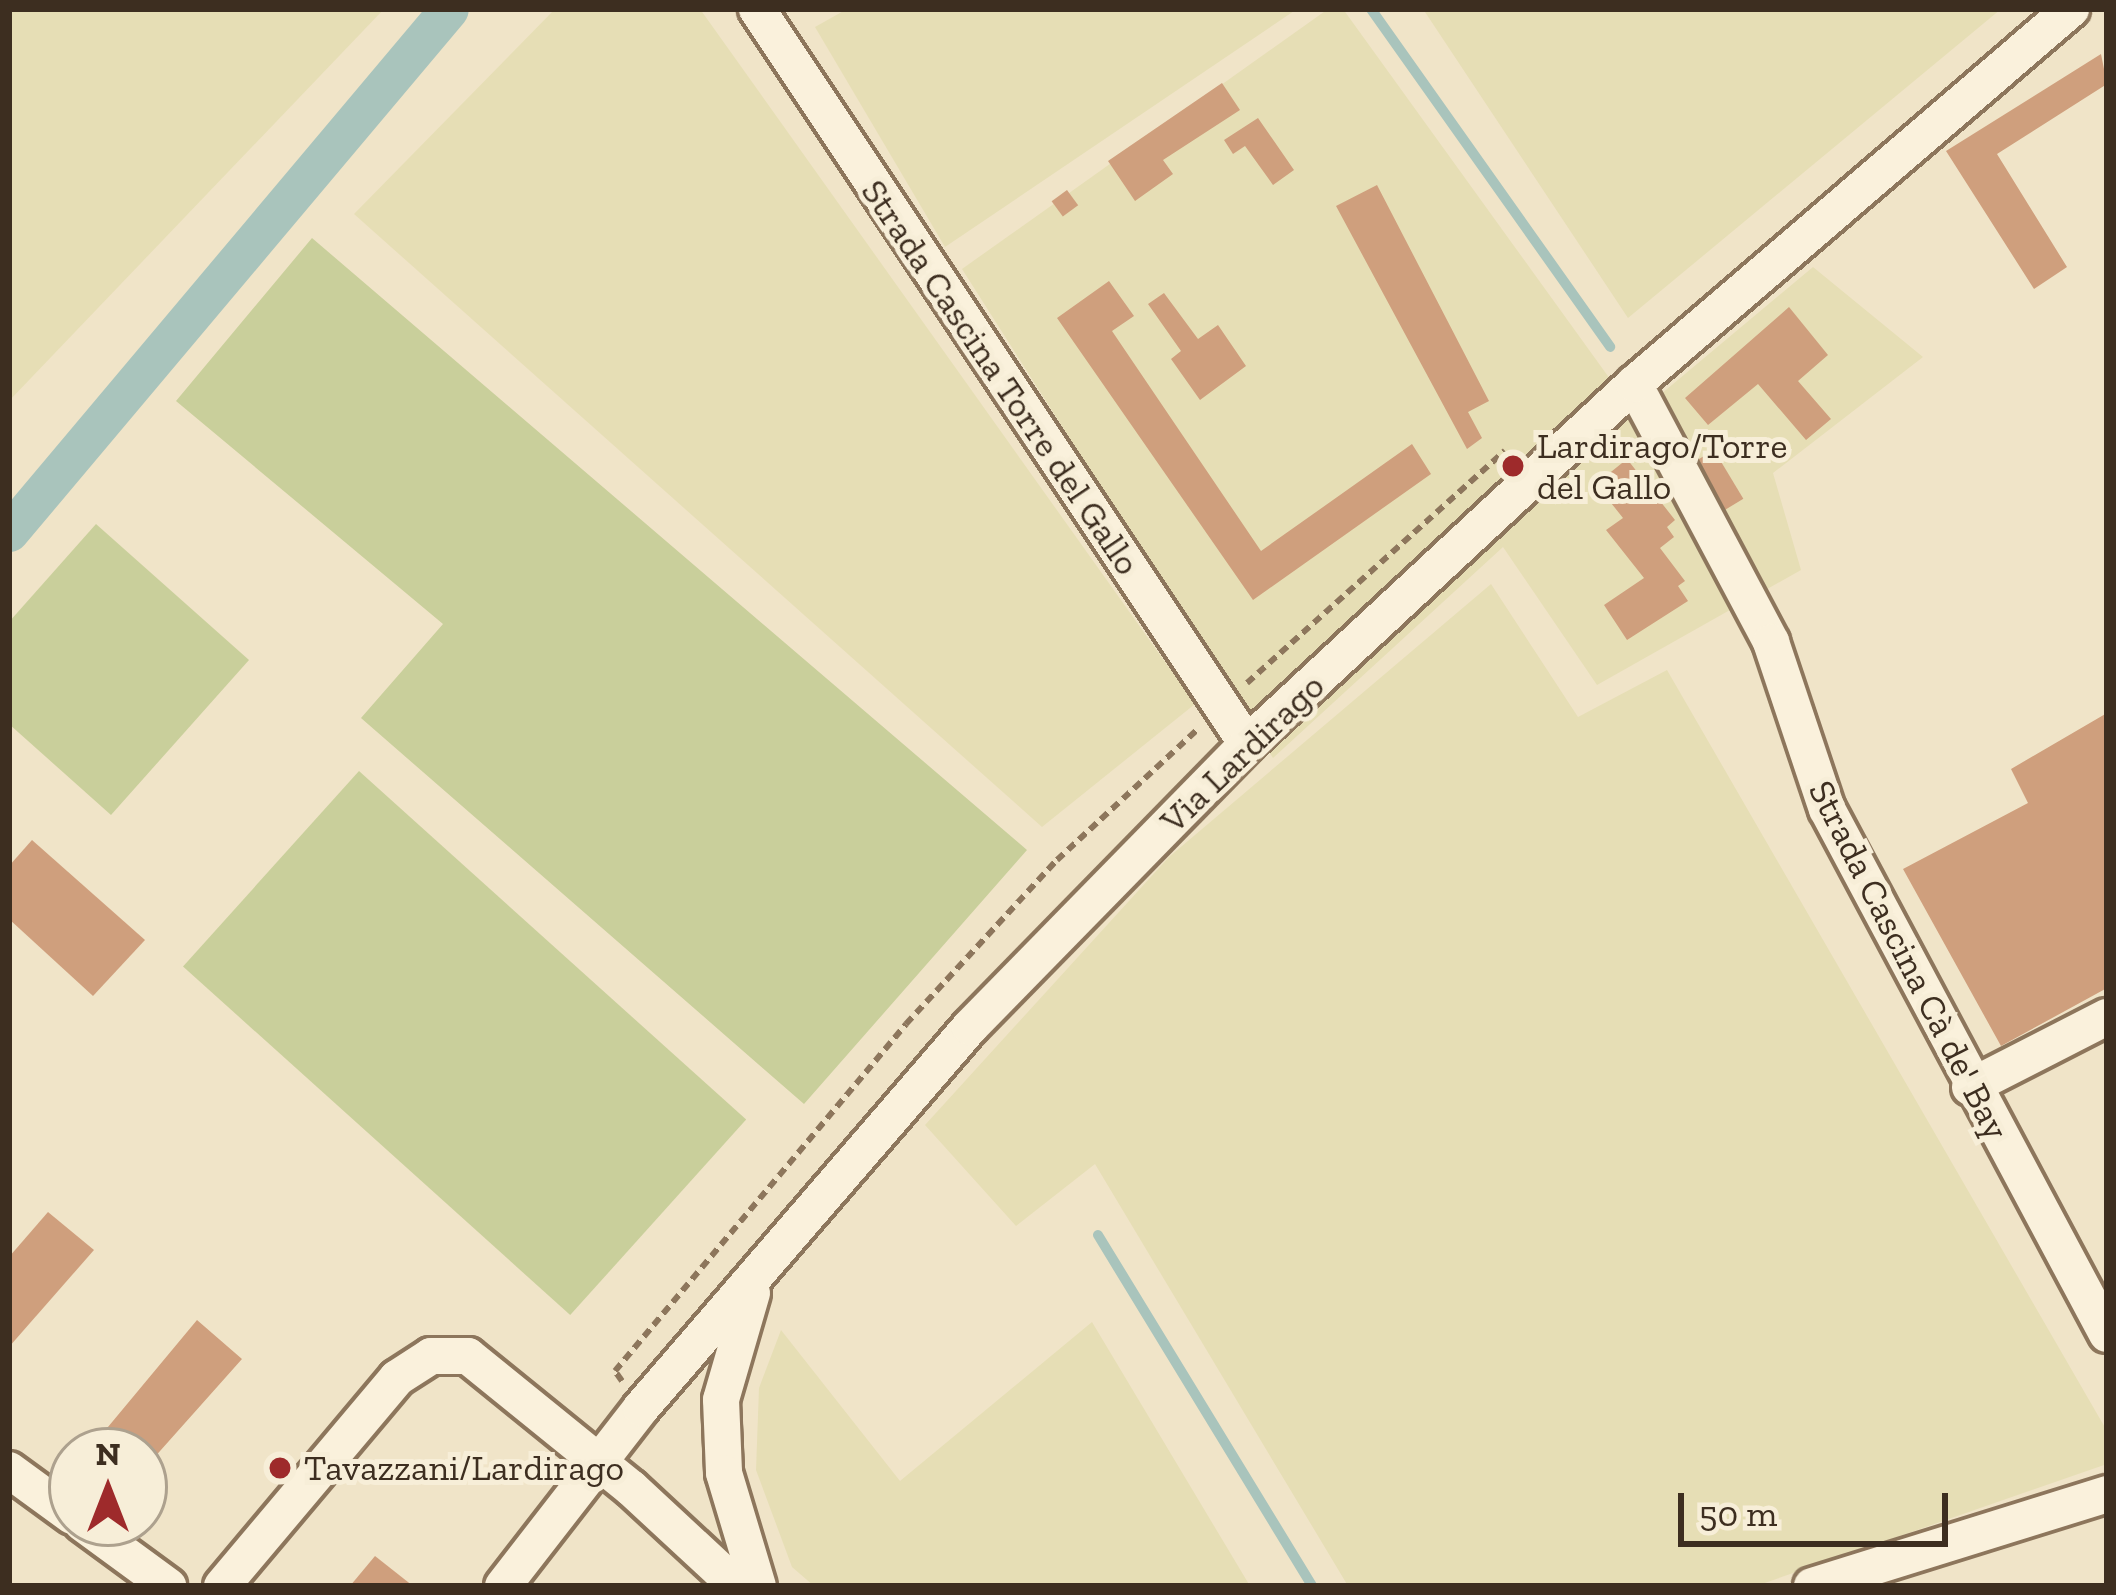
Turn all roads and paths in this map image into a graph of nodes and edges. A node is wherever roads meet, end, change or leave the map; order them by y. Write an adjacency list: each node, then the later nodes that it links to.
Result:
1 (757, 9): 4 (street, Strada Cascina Torre del Gallo)
2 (2071, 9): 3 (street, Via Lardirago)
3 (1634, 384): 4 (street, Via Lardirago); 6 (street, Strada Cascina Cà de' Bay)
4 (1247, 744): 7 (street, Via Lardirago)
5 (2107, 1017): 6 (street)
6 (1970, 1087): 8 (street, Strada Cascina Cà de' Bay)
7 (759, 1273): 9 (street, Via Lardirago); 18 (street)
8 (2107, 1334)
9 (599, 1462): 15 (street); 16 (street, Via Lardirago); 17 (street)
10 (9, 1470): 12 (street)
11 (2107, 1494): 19 (street)
12 (48, 1498)
13 (115, 1547): 14 (street)
14 (168, 1586)
15 (222, 1586)
16 (503, 1586)
17 (737, 1586)
18 (758, 1586)
19 (1812, 1586)

